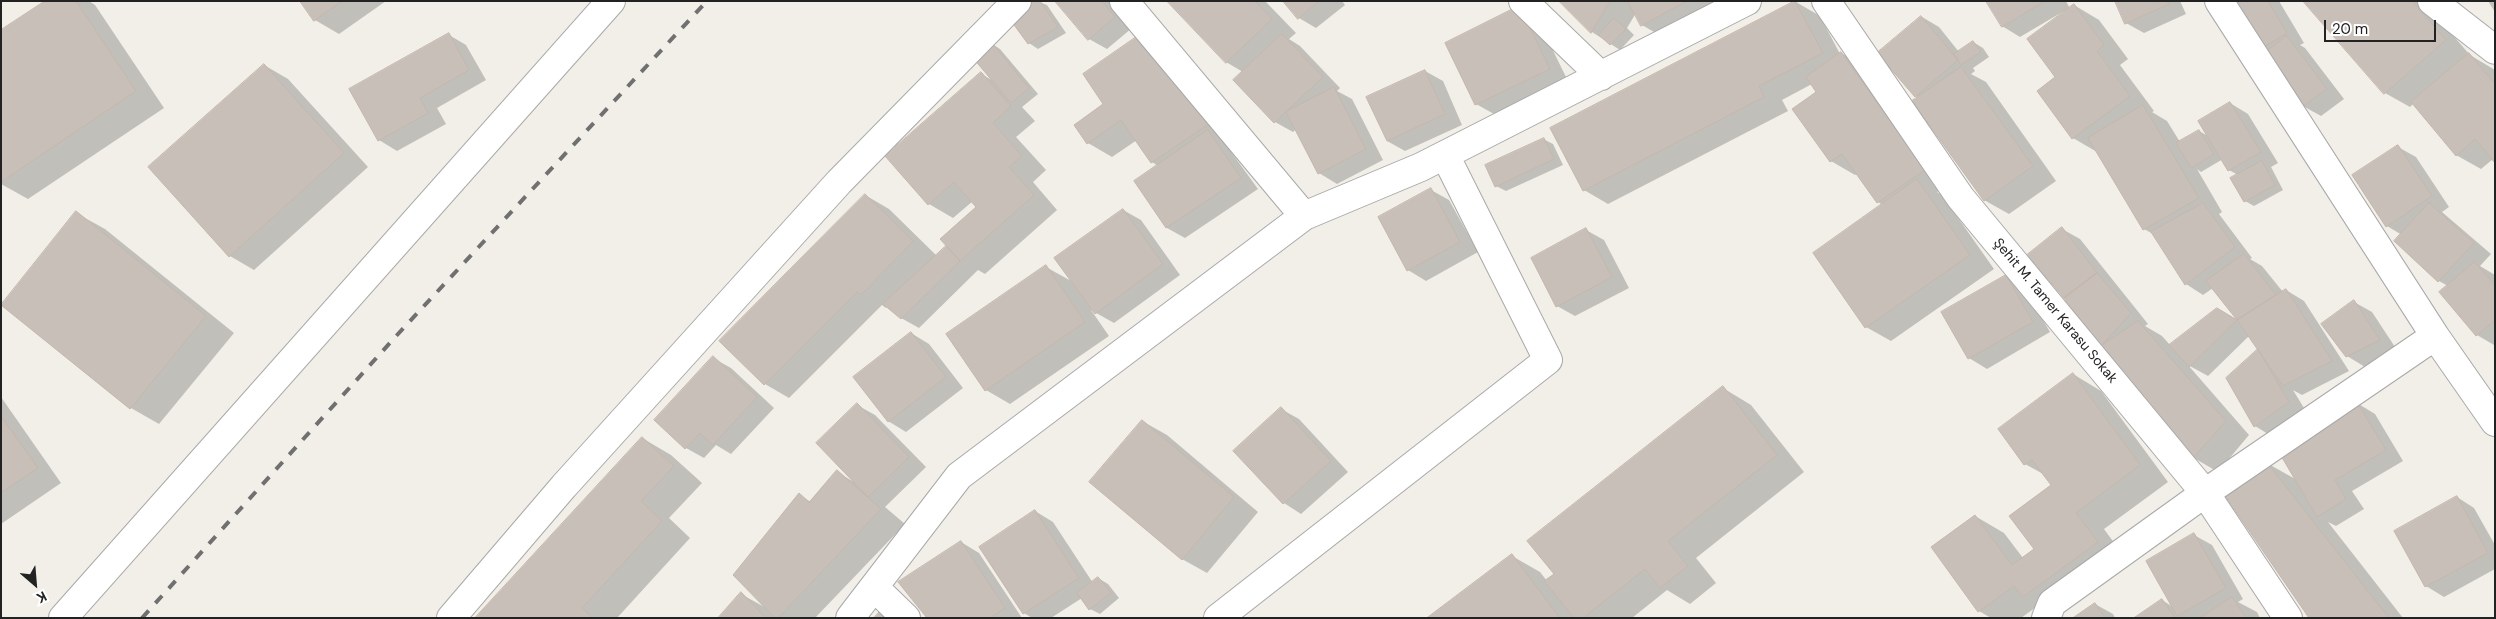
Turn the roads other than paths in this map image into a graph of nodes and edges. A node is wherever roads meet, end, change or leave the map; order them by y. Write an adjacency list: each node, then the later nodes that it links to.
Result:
1 (611, 1): 17 (street)
2 (1017, 1): 18 (street)
3 (1124, 1): 12 (street)
4 (1523, 1): 10 (street)
5 (1747, 1): 10 (street)
6 (1826, 1): 15 (street, Şehit M. Tamer Karasu Sokak)
7 (2220, 1): 13 (street)
8 (2432, 1): 9 (street)
9 (2495, 50)
10 (1600, 76): 11 (street)
11 (1445, 155): 12 (street); 21 (street)
12 (1304, 216): 16 (street)
13 (2435, 336): 14 (street); 15 (street)
14 (2495, 422)
15 (2206, 493): 22 (street); 23 (street, Şehit M. Tamer Karasu Sokak)
16 (874, 587): 19 (street); 20 (street)
17 (63, 618)
18 (451, 618)
19 (850, 618)
20 (906, 618)
21 (1218, 618)
22 (2046, 618)
23 (2288, 618)

